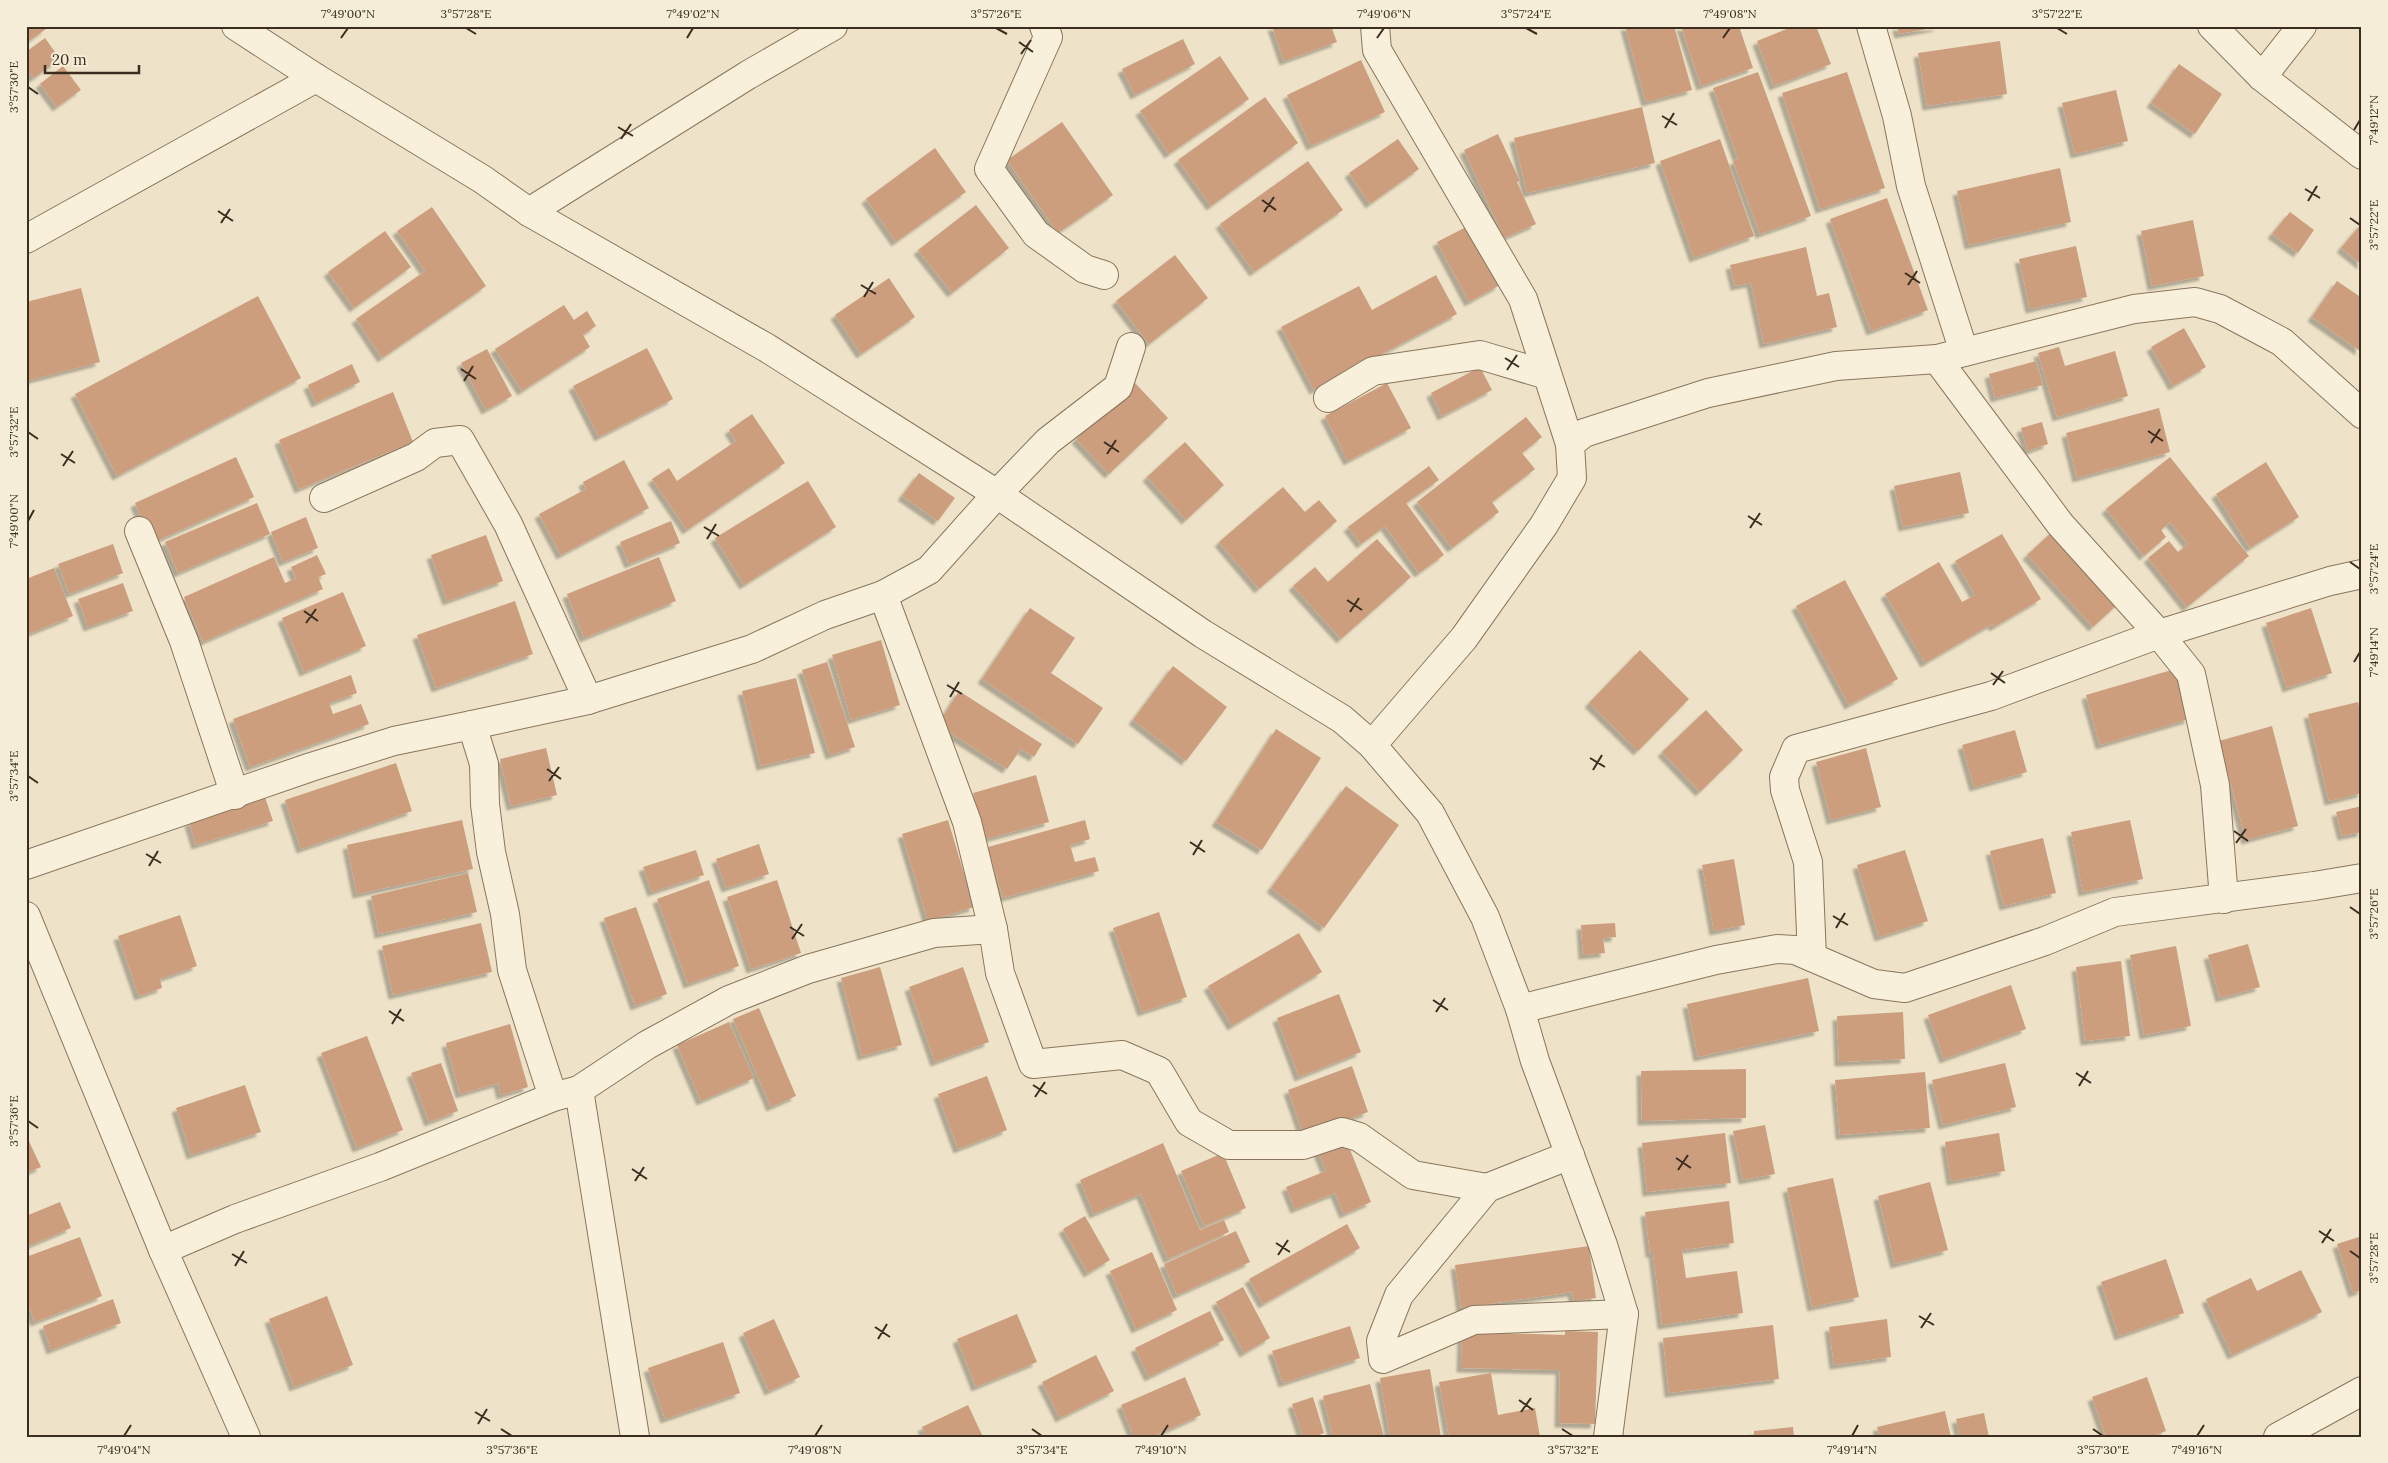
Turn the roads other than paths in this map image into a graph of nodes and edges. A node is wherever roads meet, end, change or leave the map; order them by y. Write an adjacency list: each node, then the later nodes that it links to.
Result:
1 (236, 26): 9 (street)
2 (833, 26): 11 (street)
3 (1044, 26): 13 (street)
4 (1374, 26): 17 (street)
5 (1871, 26): 15 (street)
6 (2212, 26): 8 (street)
7 (2302, 26): 8 (street)
8 (2262, 77): 10 (street)
9 (316, 78): 11 (street); 12 (street)
10 (2362, 156)
11 (529, 212): 21 (street)
12 (26, 239)
13 (1104, 275)
14 (1131, 347): 21 (street)
15 (1964, 352): 16 (street); 19 (street)
16 (1936, 359): 20 (street); 26 (street)
17 (1547, 375): 18 (street); 20 (street)
18 (1328, 398)
19 (2362, 414)
20 (1570, 444): 29 (street)
21 (997, 494): 25 (street); 29 (street)
22 (324, 498): 27 (street)
23 (139, 531): 30 (street)
24 (2362, 574): 26 (street)
25 (883, 595): 27 (street); 34 (street)
26 (2159, 634): 33 (street); 36 (street)
27 (588, 700): 28 (street)
28 (472, 725): 30 (street); 38 (street)
29 (1372, 745): 37 (street)
30 (235, 795): 31 (street)
31 (26, 865)
32 (2362, 878): 33 (street)
33 (2224, 899): 36 (street)
34 (993, 929): 38 (street); 40 (street)
35 (29, 932): 41 (street)
36 (1812, 957): 37 (street)
37 (1520, 1009): 39 (street)
38 (566, 1094): 41 (street); 45 (street)
39 (1570, 1155): 40 (street); 42 (street)
40 (1487, 1188): 42 (street)
41 (164, 1250): 44 (street)
42 (1624, 1314): 46 (street)
43 (2362, 1391): 47 (street)
44 (246, 1437)
45 (635, 1437)
46 (1608, 1437)
47 (2278, 1437)

